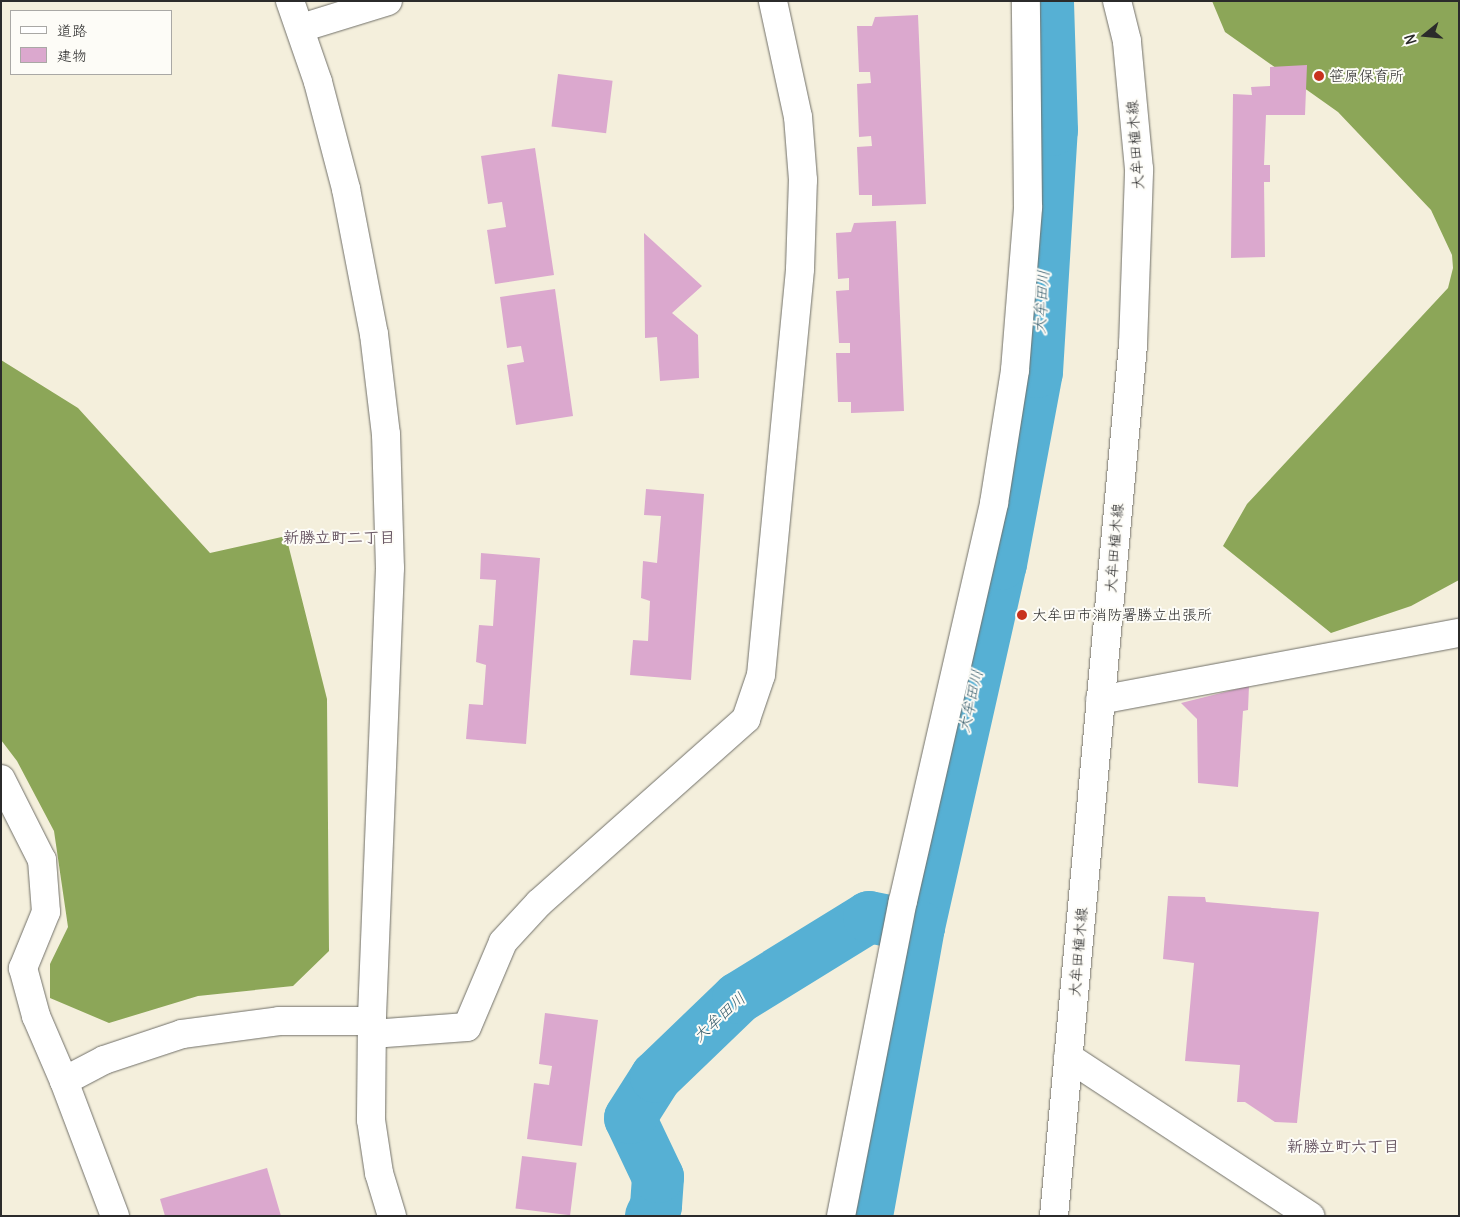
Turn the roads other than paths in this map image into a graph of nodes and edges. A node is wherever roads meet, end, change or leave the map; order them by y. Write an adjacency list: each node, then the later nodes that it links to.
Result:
1 (290, 1): 6 (street)
2 (388, 1): 6 (street)
3 (773, 1): 10 (street)
4 (1026, 1): 15 (street)
5 (1117, 1): 8 (street, 大牟田植木線)
6 (301, 28): 10 (street)
7 (1459, 632): 8 (street)
8 (1100, 700): 11 (street, 大牟田植木線)
9 (1, 779): 12 (street)
10 (372, 1027): 12 (street); 14 (street)
11 (1068, 1057): 16 (street, 大牟田植木線); 17 (street)
12 (64, 1081): 13 (street)
13 (115, 1216)
14 (392, 1216)
15 (841, 1216)
16 (1054, 1216)
17 (1310, 1216)

